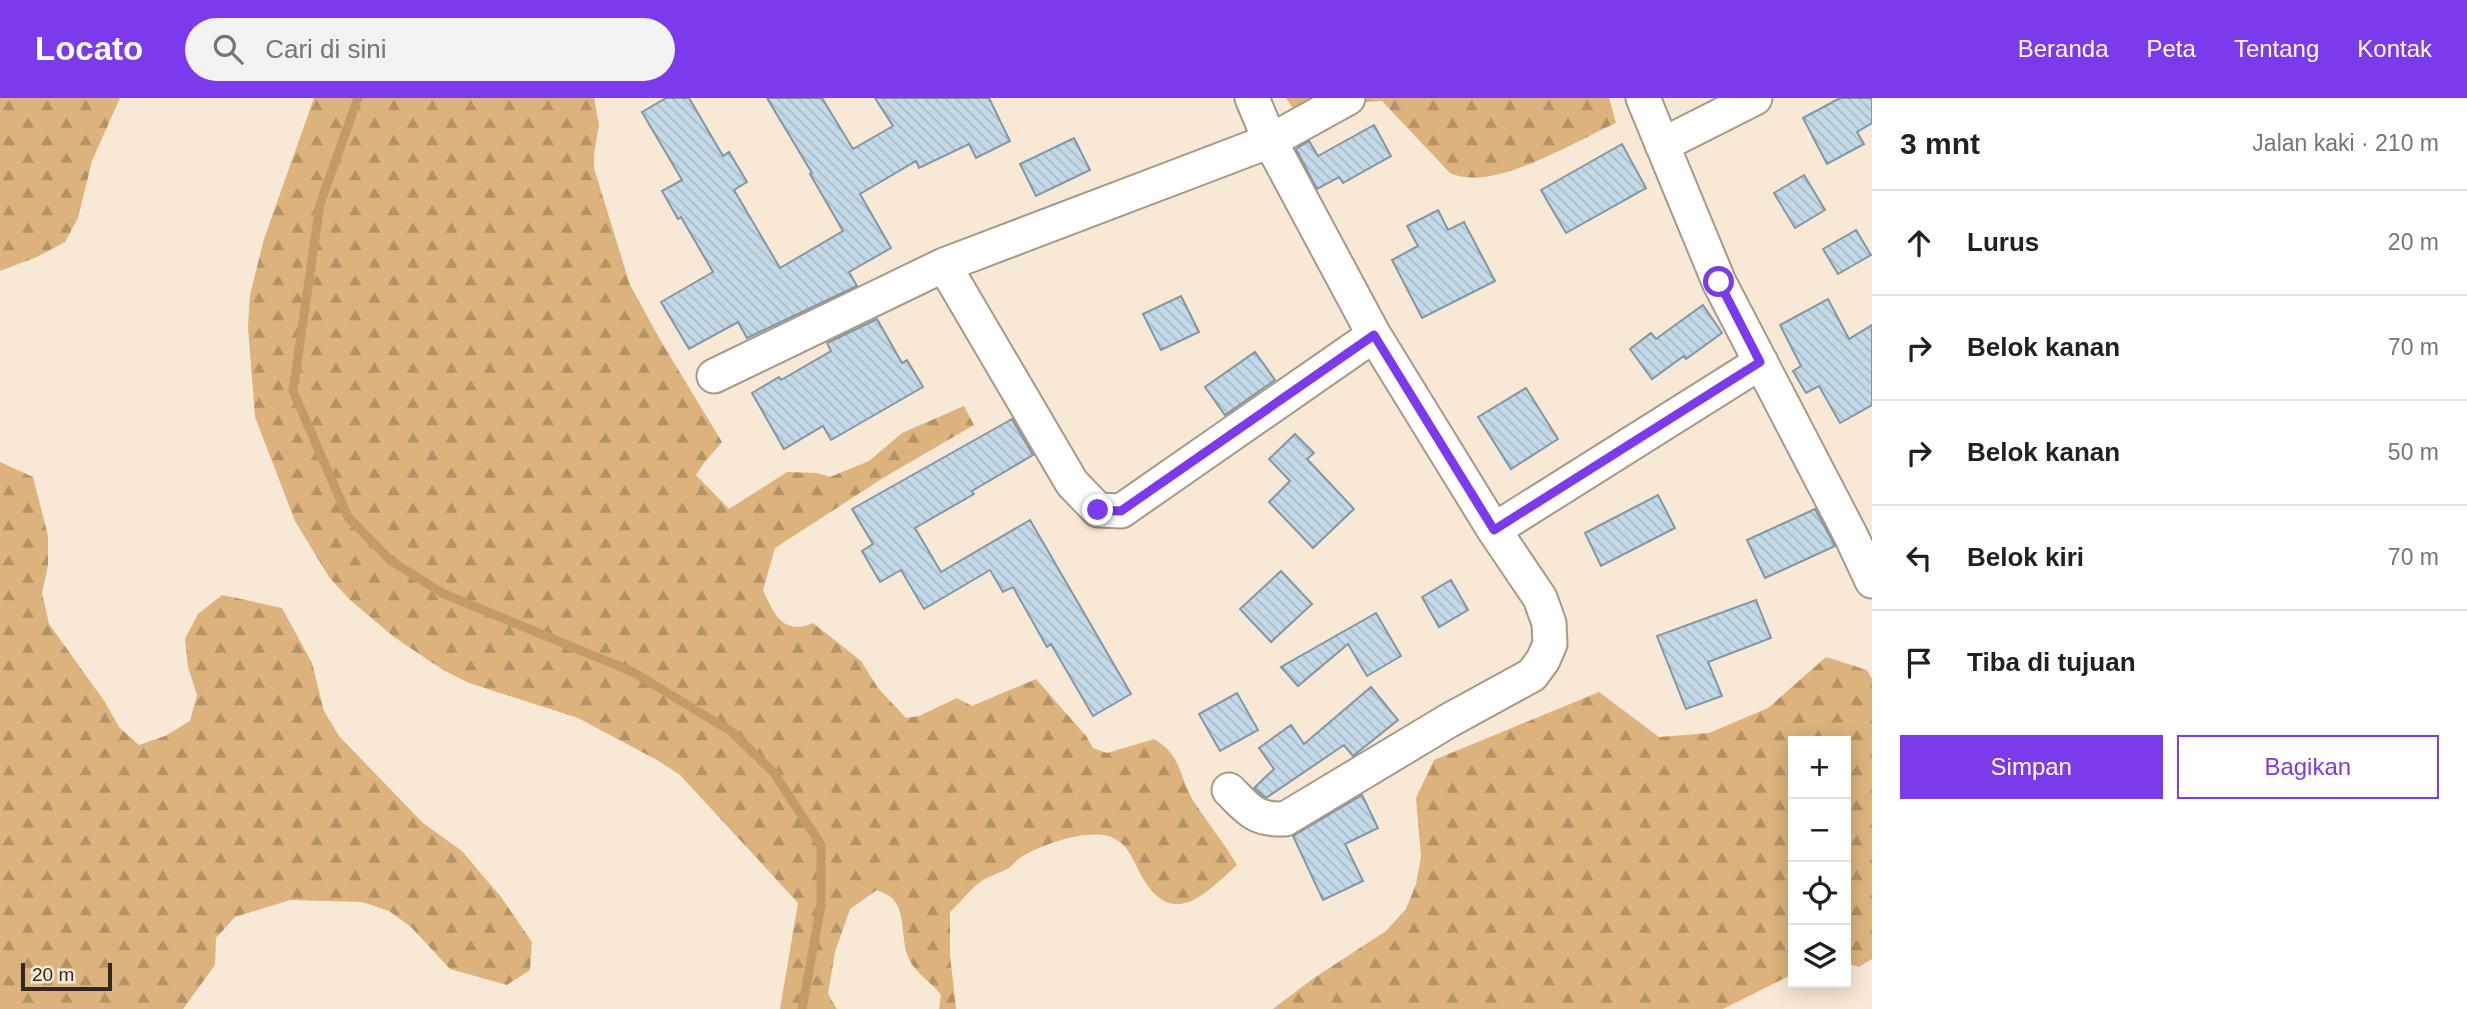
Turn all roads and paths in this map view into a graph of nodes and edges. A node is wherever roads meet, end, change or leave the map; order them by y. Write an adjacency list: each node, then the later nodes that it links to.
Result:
1 (1252, 98): 5 (street)
2 (1348, 98): 5 (street)
3 (1643, 98): 6 (street)
4 (1755, 98): 6 (street)
5 (1270, 141): 7 (street); 8 (street)
6 (1662, 145): 9 (street)
7 (944, 265): 8 (street); 10 (street)
8 (1374, 335): 11 (street)
9 (1760, 362): 11 (street); 12 (street)
10 (714, 376)
11 (1494, 530): 14 (street)
12 (1861, 532): 13 (street)
13 (1872, 581)
14 (1229, 790)

